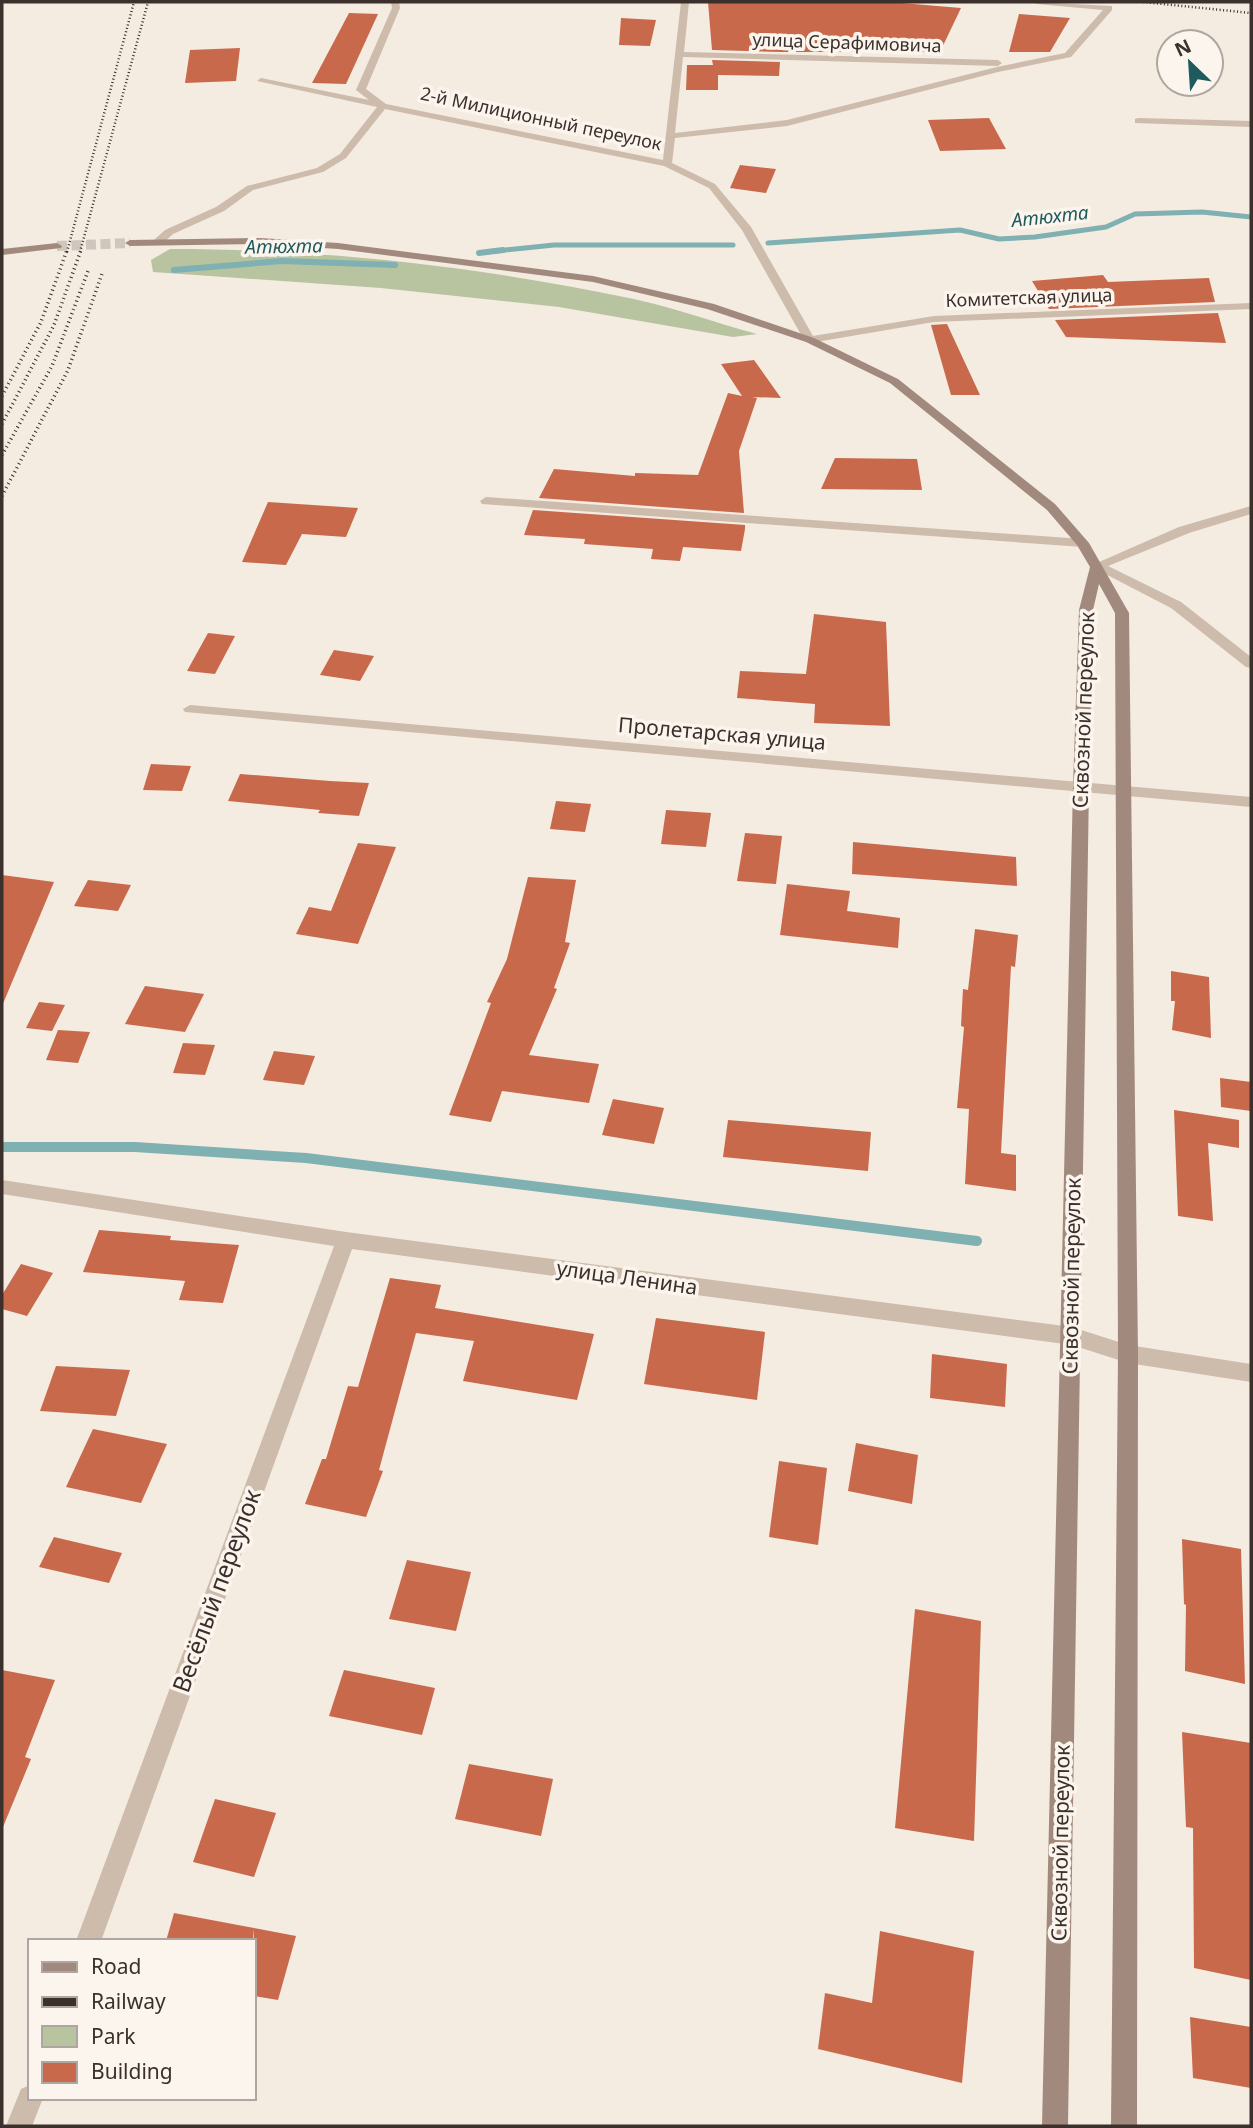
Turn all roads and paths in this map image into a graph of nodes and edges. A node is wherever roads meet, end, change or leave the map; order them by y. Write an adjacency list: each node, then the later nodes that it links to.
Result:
1 (395, 2): 7 (street)
2 (685, 2): 4 (street)
3 (1037, 2): 5 (street)
4 (678, 54): 5 (street, улица Серафимовича); 10 (street)
5 (1015, 64): 10 (street)
6 (261, 81): 7 (street, 2-й Милиционный переулок)
7 (383, 106): 11 (street, 2-й Милиционный переулок); 12 (street)
8 (1138, 121): 9 (street)
9 (1251, 124)
10 (670, 136): 11 (street)
11 (667, 164): 17 (street, 2-й Милиционный переулок)
12 (159, 241): 13 (street); 17 (street)
13 (130, 243)
14 (57, 246): 15 (street)
15 (2, 252)
16 (1251, 306): 17 (street, Комитетская улица)
17 (810, 340): 20 (street)
18 (486, 501): 20 (street)
19 (1251, 510): 21 (street)
20 (1083, 543): 21 (street)
21 (1097, 566): 22 (street); 24 (street, Сквозной переулок); 25 (street, Сквозной переулок)
22 (1251, 664)
23 (190, 709): 24 (street, Пролетарская улица)
24 (1081, 786): 25 (street, Пролетарская улица); 29 (street, Сквозной переулок)
25 (1123, 791): 26 (street, Пролетарская улица); 30 (street, Сквозной переулок)
26 (1251, 802)
27 (2, 1187): 28 (street, улица Ленина)
28 (346, 1240): 29 (street, улица Ленина); 32 (street, Весёлый переулок)
29 (1072, 1336): 30 (street, улица Ленина); 35 (street, Сквозной переулок)
30 (1128, 1353): 31 (street, улица Ленина); 36 (street, Сквозной переулок)
31 (1251, 1373)
32 (89, 1939)
33 (29, 2100): 34 (street)
34 (19, 2126)
35 (1055, 2126)
36 (1124, 2126)

